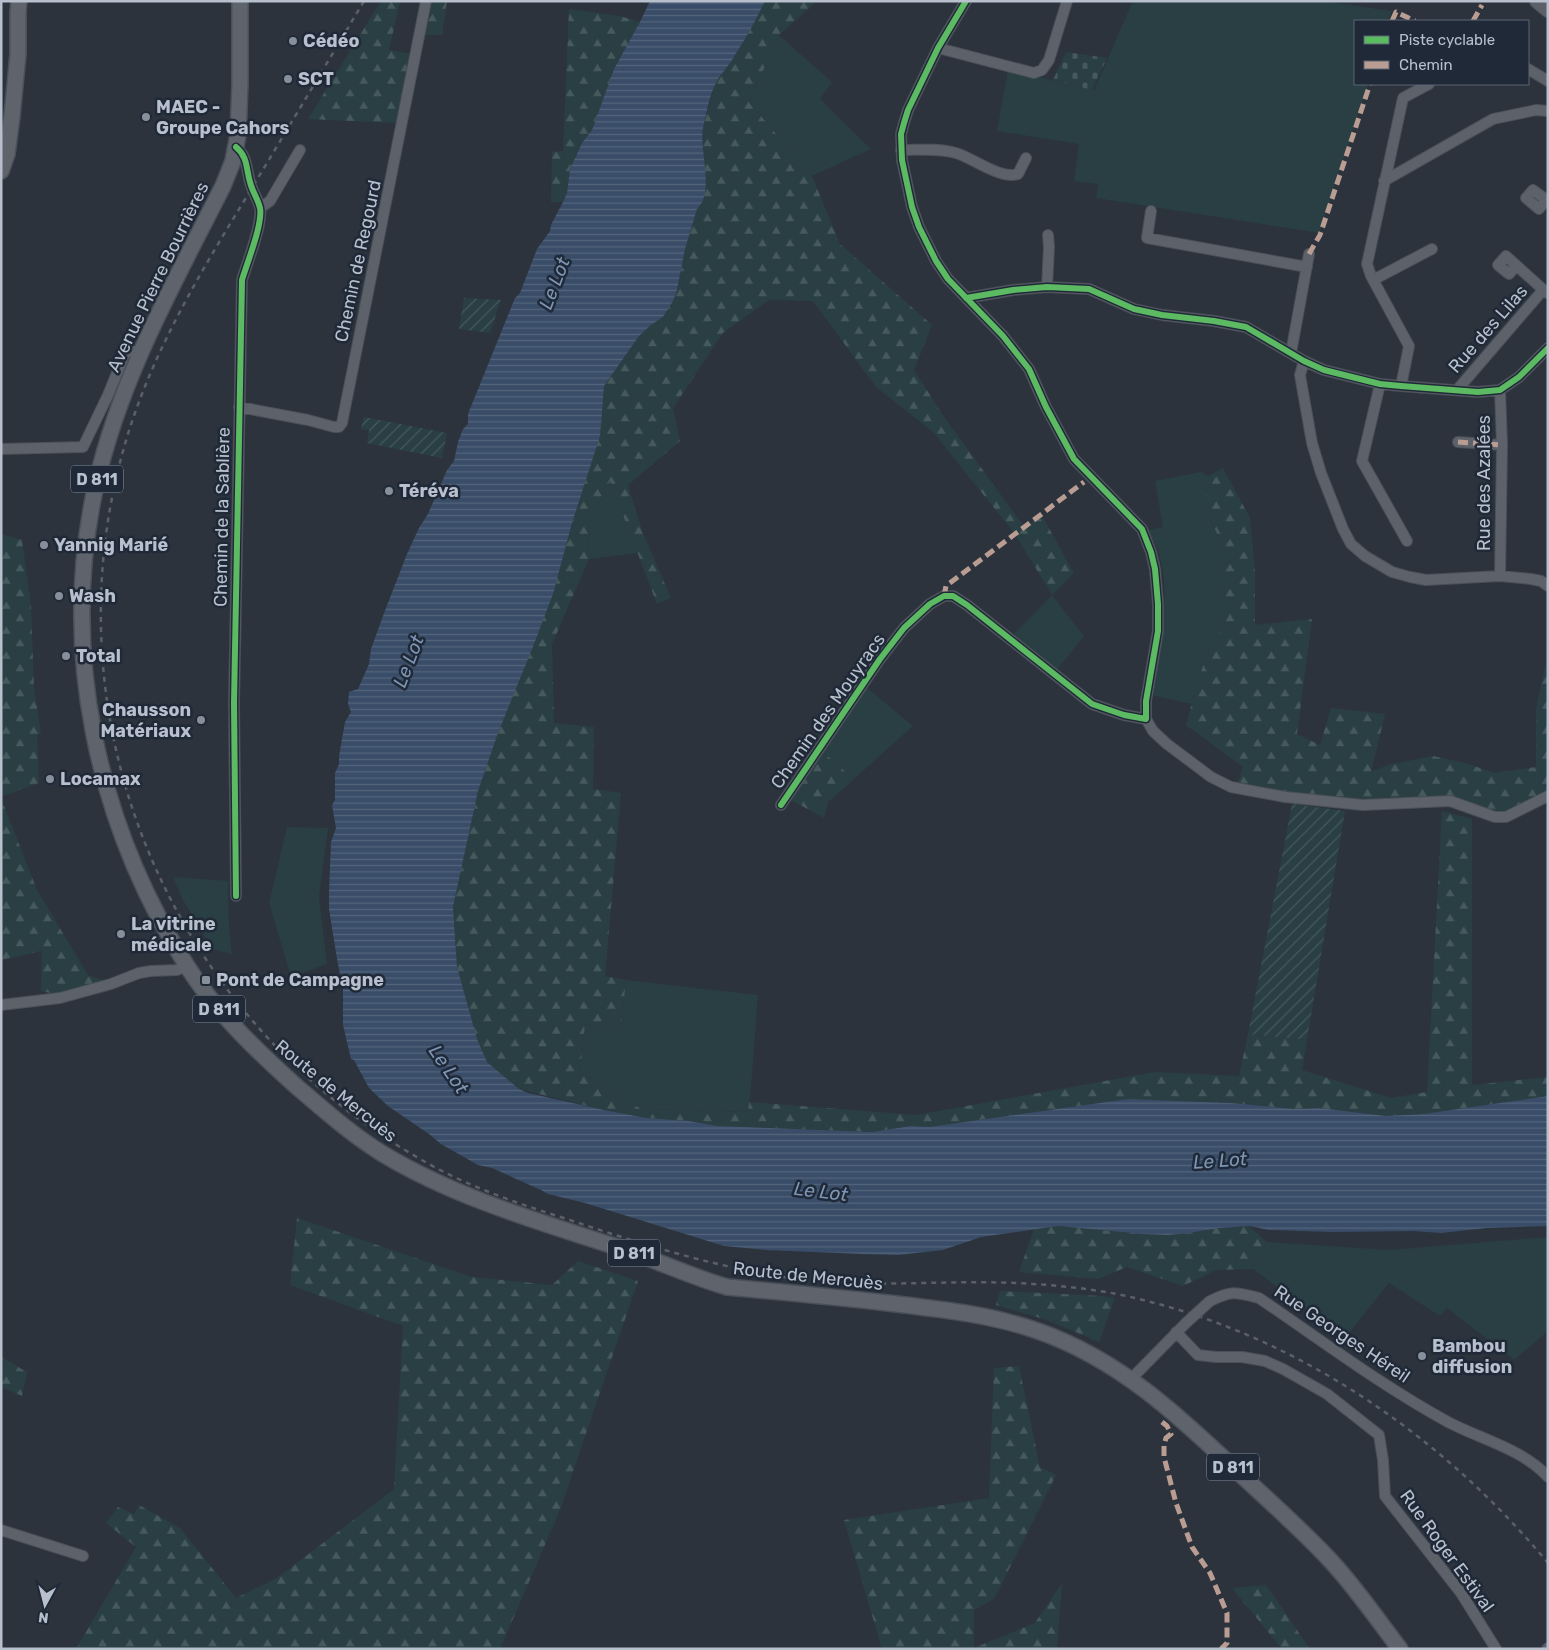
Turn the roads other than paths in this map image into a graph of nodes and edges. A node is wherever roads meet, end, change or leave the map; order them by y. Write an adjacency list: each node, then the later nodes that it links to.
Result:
1 (10, 1): 12 (main road)
2 (19, 1): 12 (main road)
3 (240, 1): 15 (main road, Avenue Pierre Bourrières / D 811)
4 (426, 1): 42 (street, Chemin de Regourd)
5 (966, 1): 9 (street)
6 (1067, 1): 9 (street)
7 (1536, 1): 8 (street)
8 (1548, 10)
9 (938, 48): 17 (street)
10 (1529, 70): 11 (street)
11 (1548, 81)
12 (14, 83): 20 (main road)
13 (1427, 85): 21 (street)
14 (1548, 110): 21 (street)
15 (236, 147): 19 (main road, Avenue Pierre Bourrières / D 811); 22 (street, Chemin de la Sablière)
16 (300, 150): 23 (street)
17 (901, 150): 18 (street); 33 (street)
18 (1026, 158)
19 (230, 170): 22 (street); 35 (main road, Avenue Pierre Bourrières / D 811)
20 (1, 171)
21 (1384, 181): 30 (street)
22 (250, 182): 23 (street, Chemin de la Sablière)
23 (260, 208): 42 (street, Chemin de la Sablière)
24 (1151, 211): 29 (street)
25 (1048, 235): 31 (street)
26 (1432, 249): 30 (street)
27 (1309, 254): 29 (street)
28 (1516, 266): 32 (street, Rue des Lilas)
29 (1306, 267): 36 (street)
30 (1373, 280): 39 (street)
31 (1046, 288): 33 (street); 36 (street)
32 (1546, 292): 40 (street, Rue des Lilas)
33 (966, 298): 49 (street)
34 (1548, 348): 41 (street)
35 (140, 352): 45 (street); 53 (main road, Avenue Pierre Bourrières / D 811)
36 (1291, 353): 37 (street)
37 (1304, 360): 38 (street); 47 (street)
38 (1380, 384): 39 (street); 46 (street)
39 (1401, 386): 40 (street)
40 (1457, 390): 41 (street)
41 (1500, 390): 44 (street, Rue des Azalées)
42 (239, 407): 52 (street, Chemin de la Sablière)
43 (1458, 442): 44 (street)
44 (1502, 445): 47 (street, Rue des Azalées)
45 (1, 449)
46 (1407, 541)
47 (1500, 576): 48 (street)
48 (1548, 586)
49 (1146, 719): 50 (street); 51 (street, Chemin des Mouyracs)
50 (1548, 796)
51 (781, 805)
52 (236, 896)
53 (187, 966): 54 (street); 56 (main road, Route de Mercuès / D 811)
54 (1, 1005)
55 (1176, 1332): 56 (street, Rue Georges Héreil); 57 (street, Rue Georges Héreil, bridge); 61 (street, Rue Roger Estival)
56 (1131, 1379): 60 (main road, Route de Mercuès / D 811)
57 (1548, 1477)
58 (1, 1530): 59 (street)
59 (83, 1556)
60 (1400, 1649)
61 (1496, 1649)

